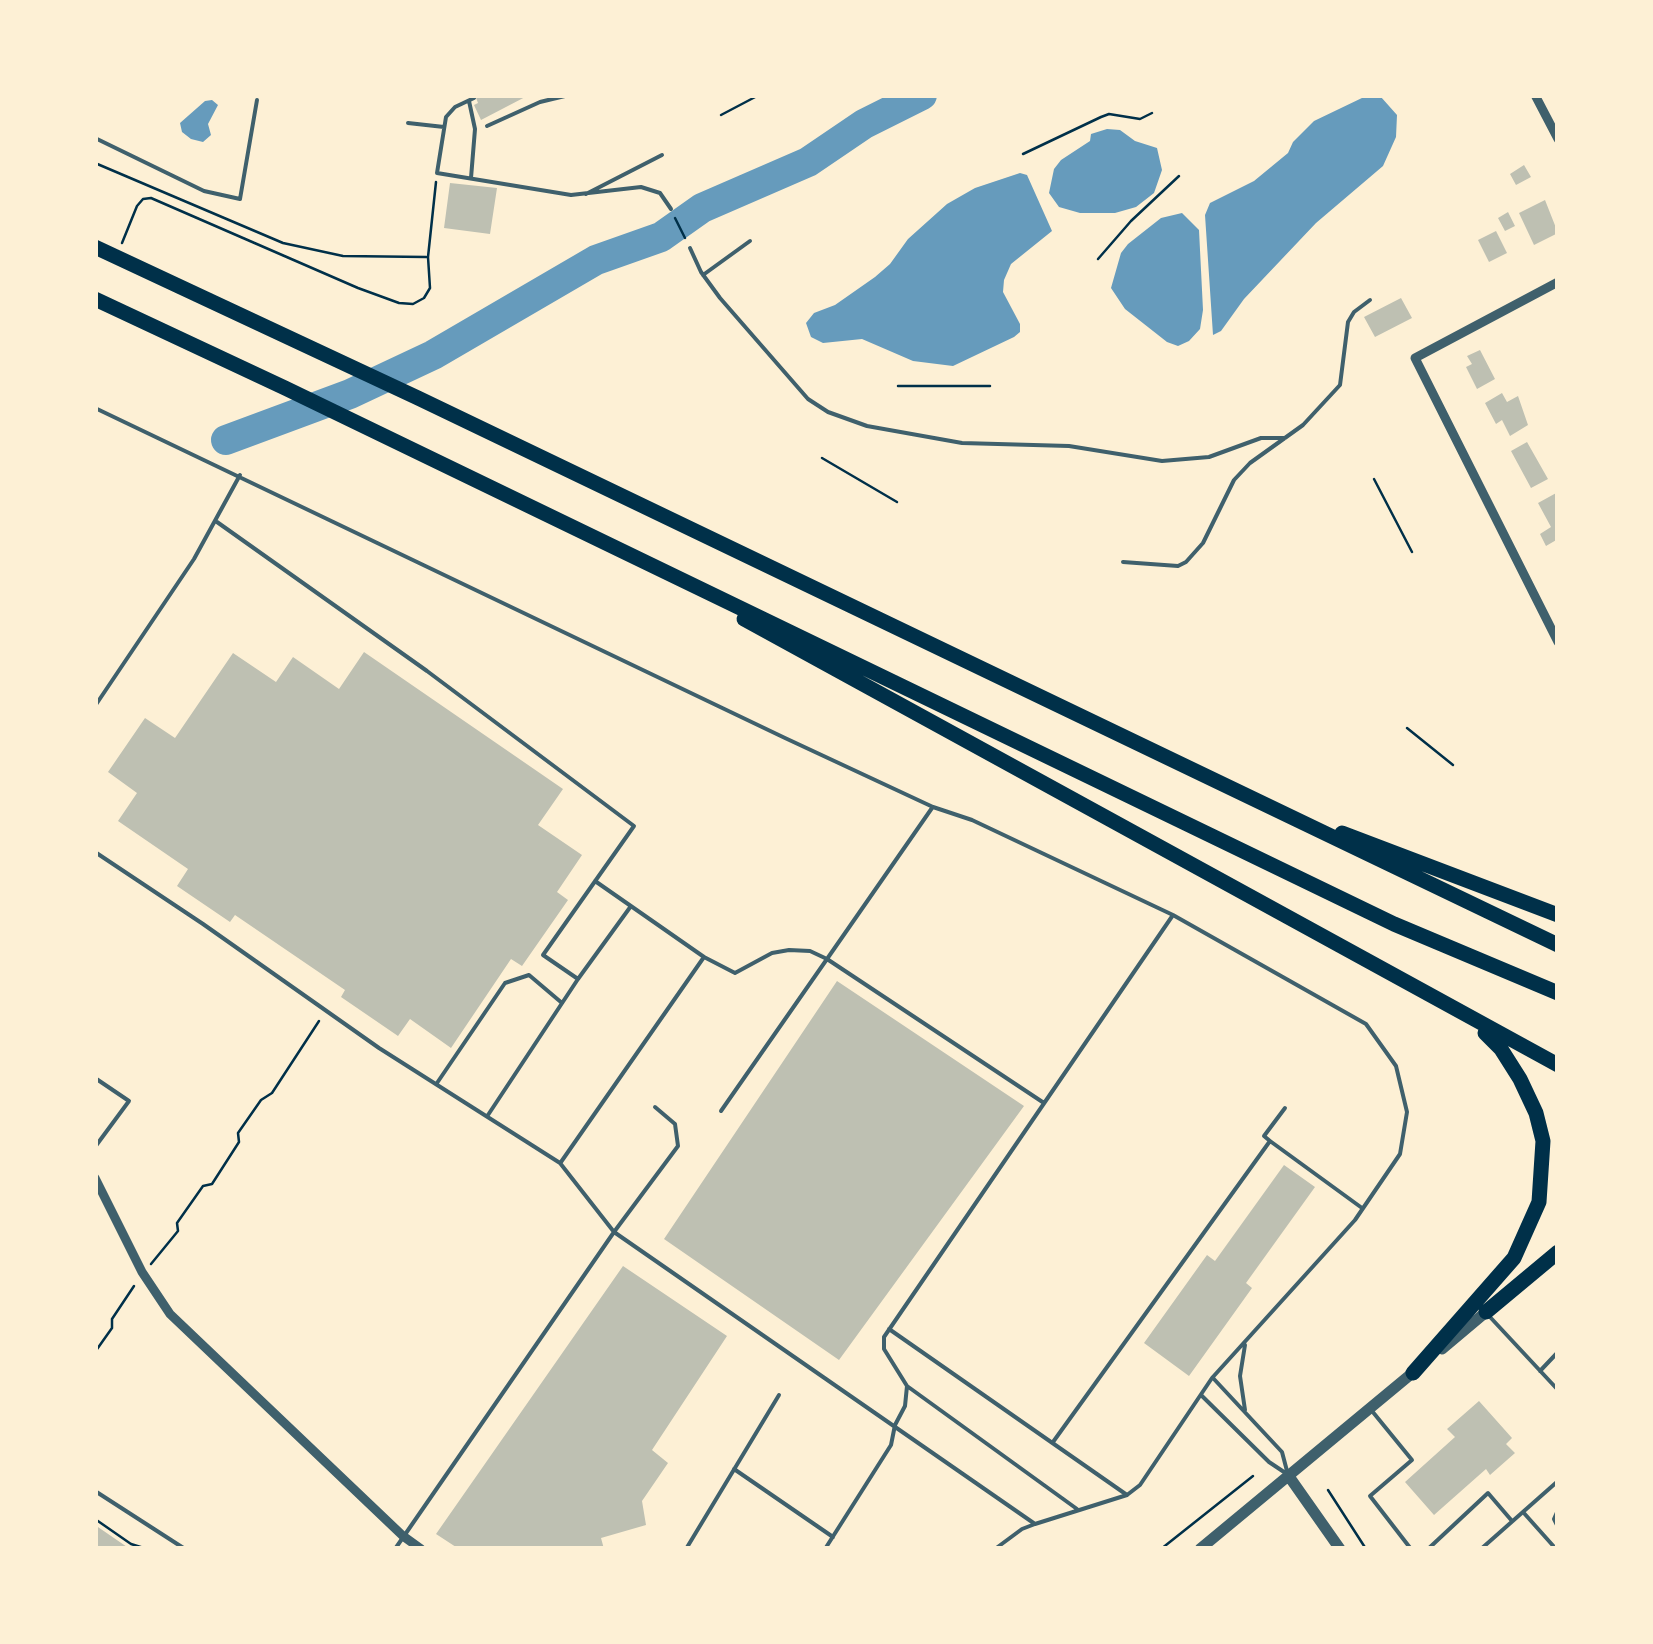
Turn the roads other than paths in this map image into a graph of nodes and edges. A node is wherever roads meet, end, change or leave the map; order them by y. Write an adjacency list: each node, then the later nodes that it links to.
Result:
1 (568, 95): 5 (lane)
2 (1535, 95): 8 (street)
3 (257, 100): 7 (lane)
4 (408, 123): 6 (lane)
5 (487, 126)
6 (444, 128): 10 (lane); 10 (lane)
7 (95, 138)
8 (1558, 139)
9 (662, 156): 11 (lane)
10 (471, 178): 11 (lane)
11 (586, 194): 12 (lane)
12 (671, 209)
13 (750, 241): 16 (lane)
14 (95, 247): 28 (highway)
15 (690, 248): 16 (lane)
16 (703, 275): 21 (lane)
17 (1558, 282): 26 (street)
18 (95, 299): 24 (highway)
19 (1370, 300): 21 (lane)
20 (95, 408): 22 (lane)
21 (1285, 438): 25 (lane)
22 (240, 475): 23 (lane); 29 (lane)
23 (217, 522): 27 (lane); 31 (lane)
24 (623, 550): 39 (highway); 41 (highway)
25 (1123, 562)
26 (1558, 642)
27 (95, 706)
28 (1252, 799): 33 (highway); 35 (highway)
29 (933, 806): 34 (lane); 37 (lane)
30 (95, 852): 44 (lane)
31 (595, 882): 32 (lane); 38 (lane)
32 (631, 906): 36 (lane); 38 (lane)
33 (1558, 914)
34 (1173, 915): 45 (lane); 54 (lane)
35 (1558, 945)
36 (704, 957): 37 (lane); 52 (lane)
37 (827, 959): 45 (lane); 48 (lane)
38 (578, 979): 40 (lane)
39 (1558, 993)
40 (562, 1002): 44 (lane); 49 (lane)
41 (1463, 1014): 42 (highway); 62 (highway)
42 (1558, 1065)
43 (95, 1078): 51 (lane)
44 (437, 1083): 49 (lane)
45 (1044, 1103): 58 (lane)
46 (655, 1107): 55 (lane)
47 (1285, 1108): 50 (lane)
48 (721, 1111)
49 (488, 1115): 52 (lane)
50 (1270, 1140): 54 (lane); 71 (lane)
51 (95, 1147)
52 (560, 1163): 55 (lane)
53 (95, 1178): 83 (street)
54 (1363, 1208): 59 (lane)
55 (614, 1232): 70 (lane); 83 (lane)
56 (1558, 1252): 57 (highway)
57 (1486, 1312): 61 (lane); 62 (street)
58 (889, 1329): 64 (lane); 71 (lane)
59 (1246, 1341): 63 (lane); 69 (lane)
60 (1558, 1352): 61 (lane)
61 (1540, 1370): 65 (lane)
62 (1413, 1373): 68 (street)
63 (1212, 1378): 66 (lane); 69 (lane)
64 (907, 1386): 70 (lane); 77 (lane)
65 (1558, 1390)
66 (1201, 1394): 73 (lane); 76 (lane)
67 (780, 1395): 72 (lane)
68 (1370, 1408): 73 (street); 93 (lane)
69 (1246, 1414): 73 (lane)
70 (895, 1425): 81 (lane); 84 (lane)
71 (1053, 1442): 76 (lane)
72 (734, 1469): 84 (lane); 88 (lane)
73 (1288, 1475): 91 (street); 92 (street)
74 (1558, 1481): 79 (lane)
75 (95, 1491): 85 (lane)
76 (1128, 1495): 77 (lane)
77 (1078, 1510): 81 (lane)
78 (1558, 1510): 82 (lane)
79 (1523, 1512): 80 (lane); 96 (lane)
80 (1512, 1521): 94 (lane); 95 (lane)
81 (1034, 1524): 90 (lane)
82 (1558, 1528)
83 (403, 1536): 86 (lane); 87 (street)
84 (833, 1537): 89 (lane)
85 (185, 1549)
86 (395, 1549)
87 (421, 1549)
88 (686, 1549)
89 (825, 1549)
90 (994, 1549)
91 (1200, 1549)
92 (1340, 1549)
93 (1411, 1549)
94 (1428, 1549)
95 (1481, 1549)
96 (1556, 1549)

